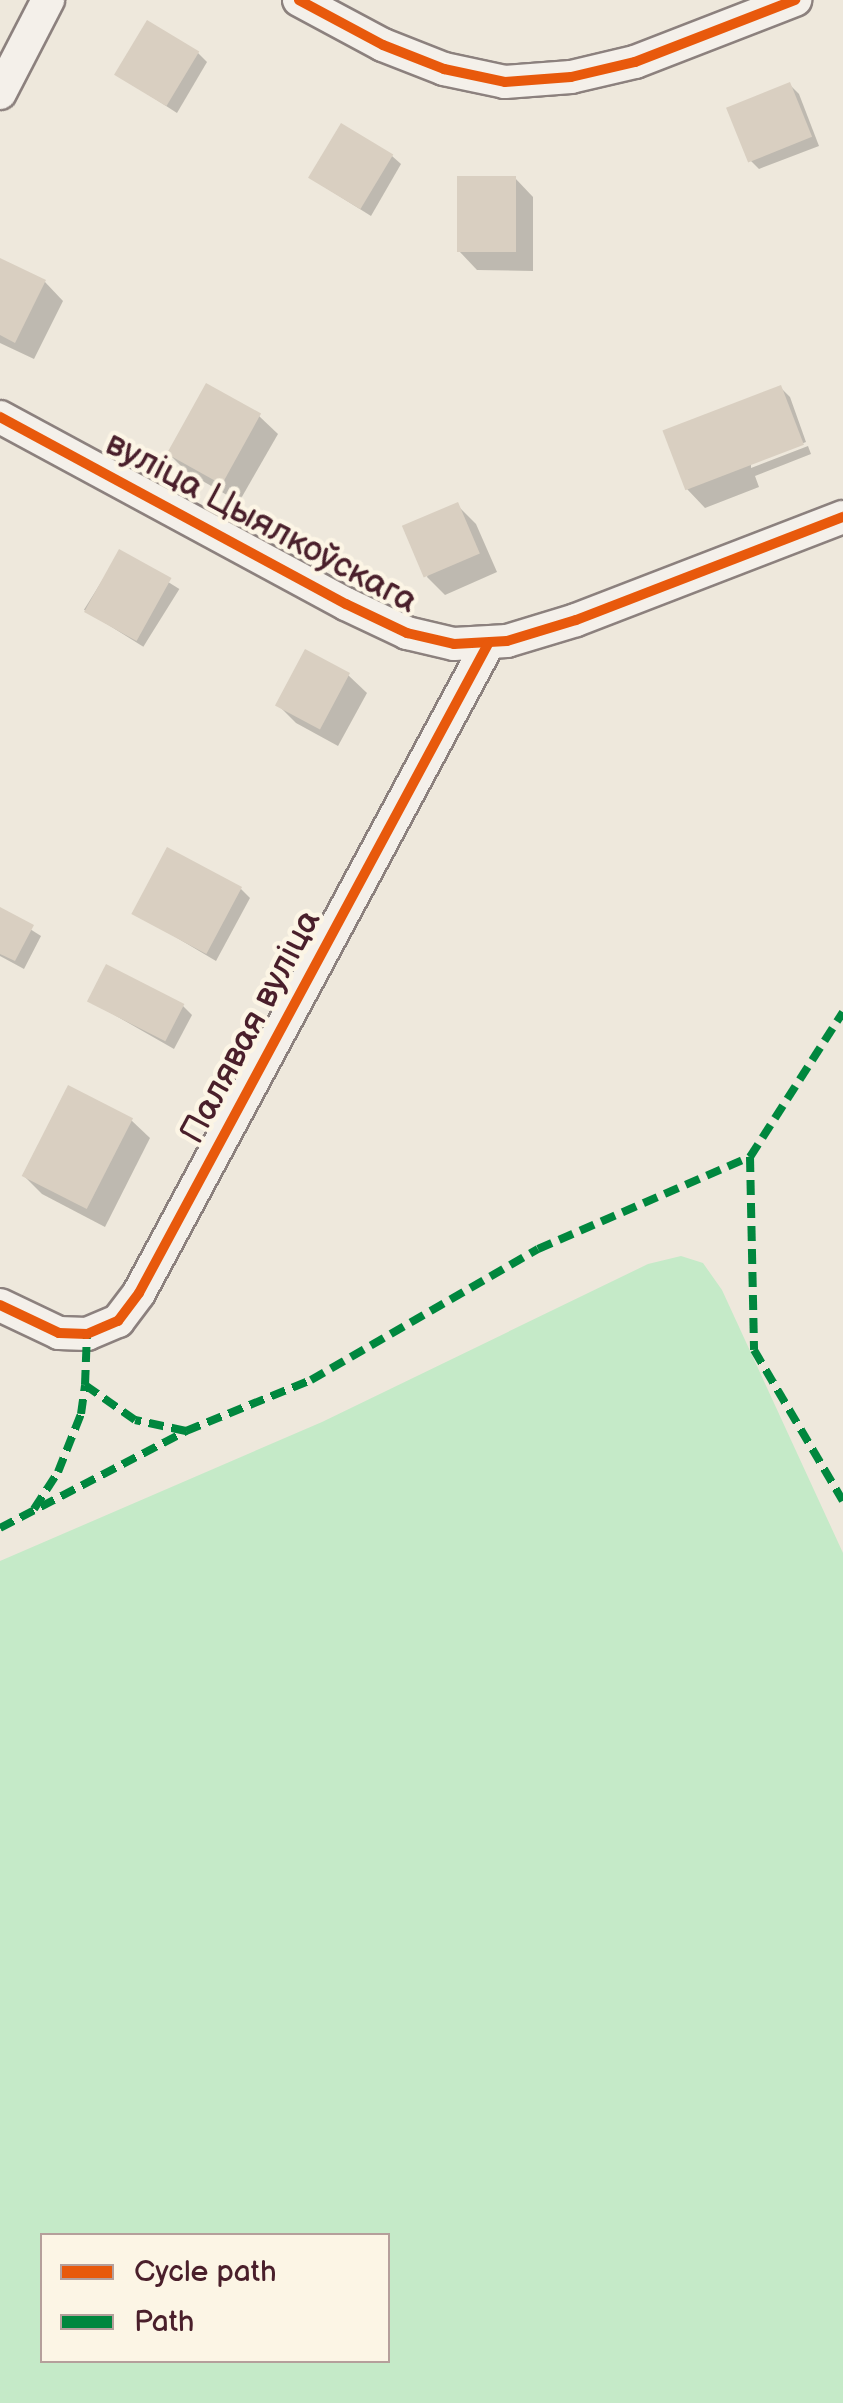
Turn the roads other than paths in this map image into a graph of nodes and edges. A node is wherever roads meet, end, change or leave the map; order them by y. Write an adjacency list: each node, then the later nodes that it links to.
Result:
1 (48, 0): 4 (street)
2 (300, 0): 3 (street)
3 (795, 0)
4 (0, 93)
5 (0, 416): 7 (street, вуліца Цыялкоўскага)
6 (843, 517): 7 (street, вуліца Цыялкоўскага)
7 (488, 644): 8 (street, Палявая вуліца)
8 (0, 1304)

